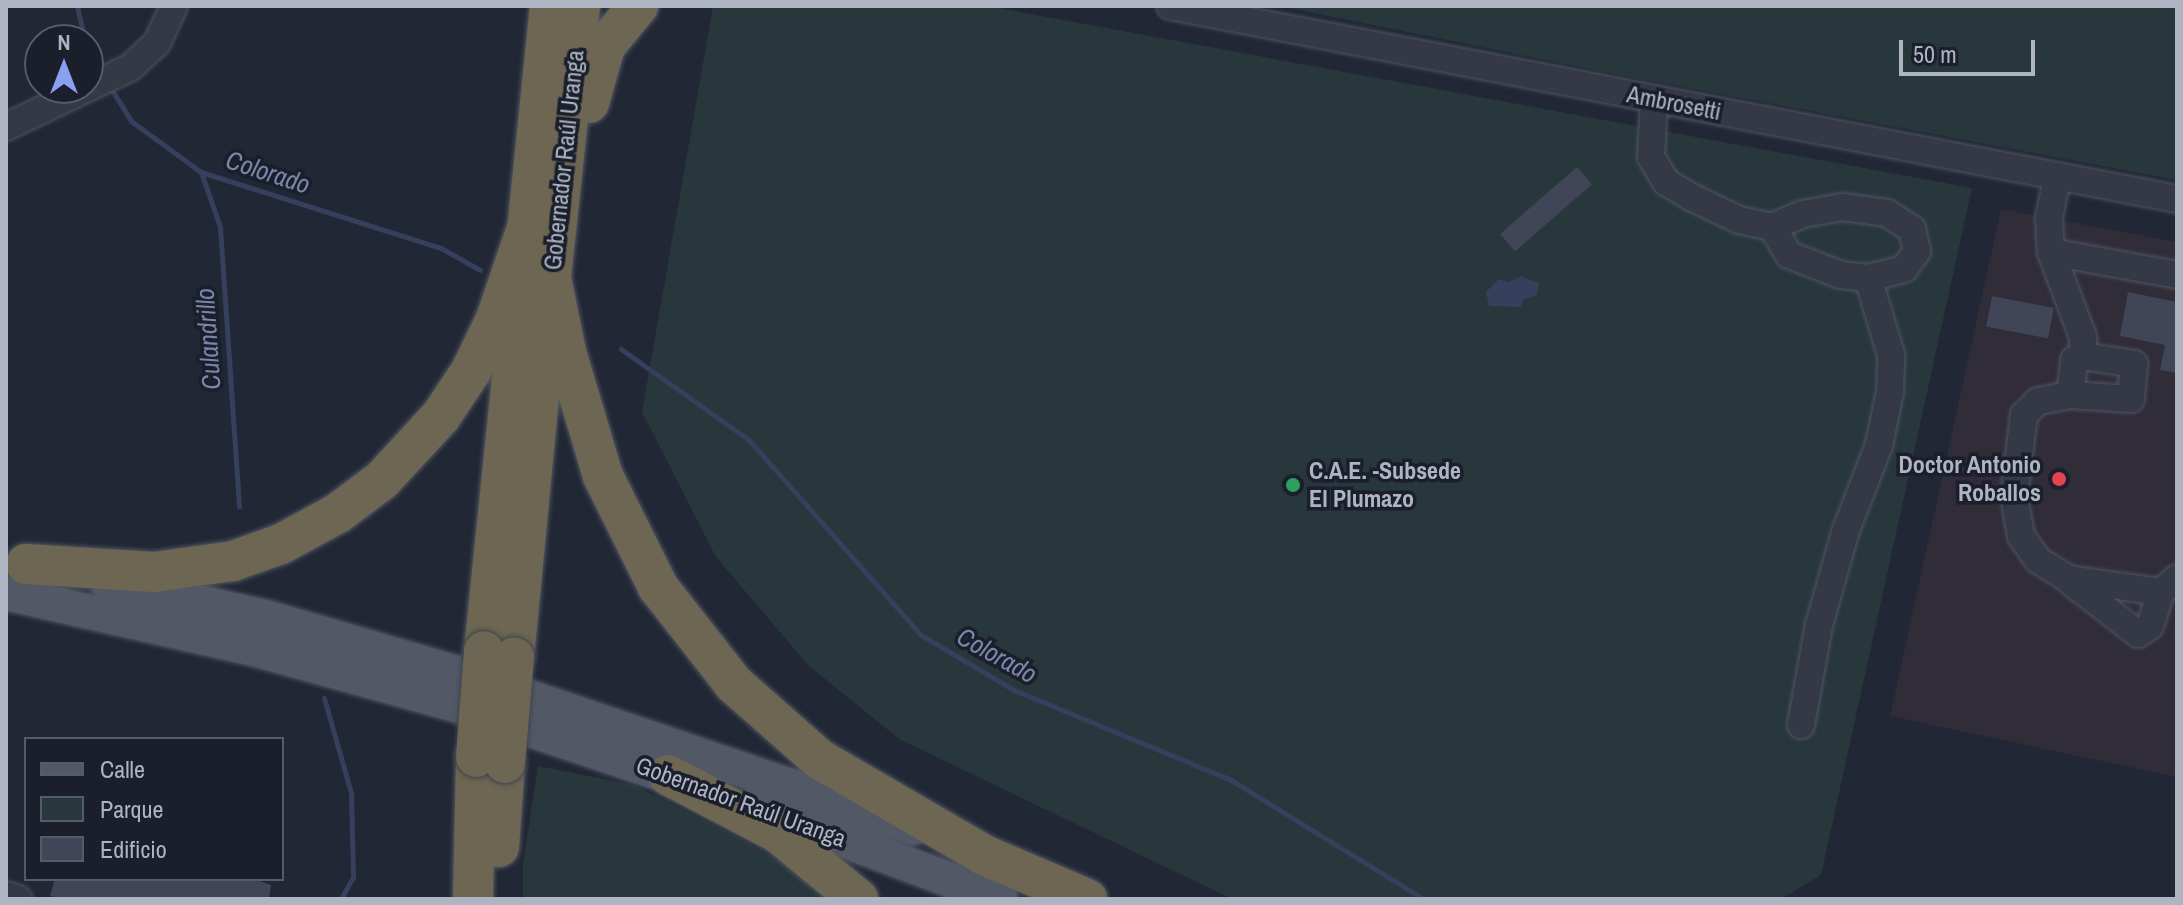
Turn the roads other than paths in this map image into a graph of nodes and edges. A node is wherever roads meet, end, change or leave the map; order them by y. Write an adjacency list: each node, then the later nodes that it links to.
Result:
1 (174, 6): 7 (street)
2 (550, 6): 12 (highway, Gobernador Raúl Uranga)
3 (580, 6): 9 (highway, Gobernador Raúl Uranga)
4 (638, 6): 9 (highway)
5 (1170, 6): 6 (street, Ambrosetti)
6 (1654, 100): 8 (street, Ambrosetti); 11 (street)
7 (6, 127)
8 (2057, 178): 10 (street, Ambrosetti); 13 (street)
9 (560, 188): 15 (highway, Gobernador Raúl Uranga)
10 (2177, 199)
11 (1772, 227): 16 (street); 16 (street)
12 (525, 234): 19 (highway); 22 (highway, Gobernador Raúl Uranga)
13 (2051, 252): 14 (street); 17 (street)
14 (2177, 275)
15 (551, 278): 22 (highway); 26 (highway, Gobernador Raúl Uranga)
16 (1868, 278): 23 (street)
17 (2083, 356): 18 (street); 18 (street)
18 (2070, 395): 20 (street)
19 (13, 573): 25 (main road, Gobernador Raúl Uranga); 26 (main road, Gobernador Raúl Uranga)
20 (2068, 579): 21 (street); 21 (street)
21 (2169, 585)
22 (499, 654): 24 (highway, bridge)
23 (1801, 725)
24 (491, 760): 29 (highway); 30 (highway)
25 (668, 775): 31 (highway); 32 (main road, Gobernador Raúl Uranga)
26 (984, 855): 33 (highway, Gobernador Raúl Uranga)
27 (6, 895): 28 (street)
28 (18, 899)
29 (473, 899)
30 (498, 899)
31 (858, 899)
32 (1000, 899)
33 (1087, 899)

